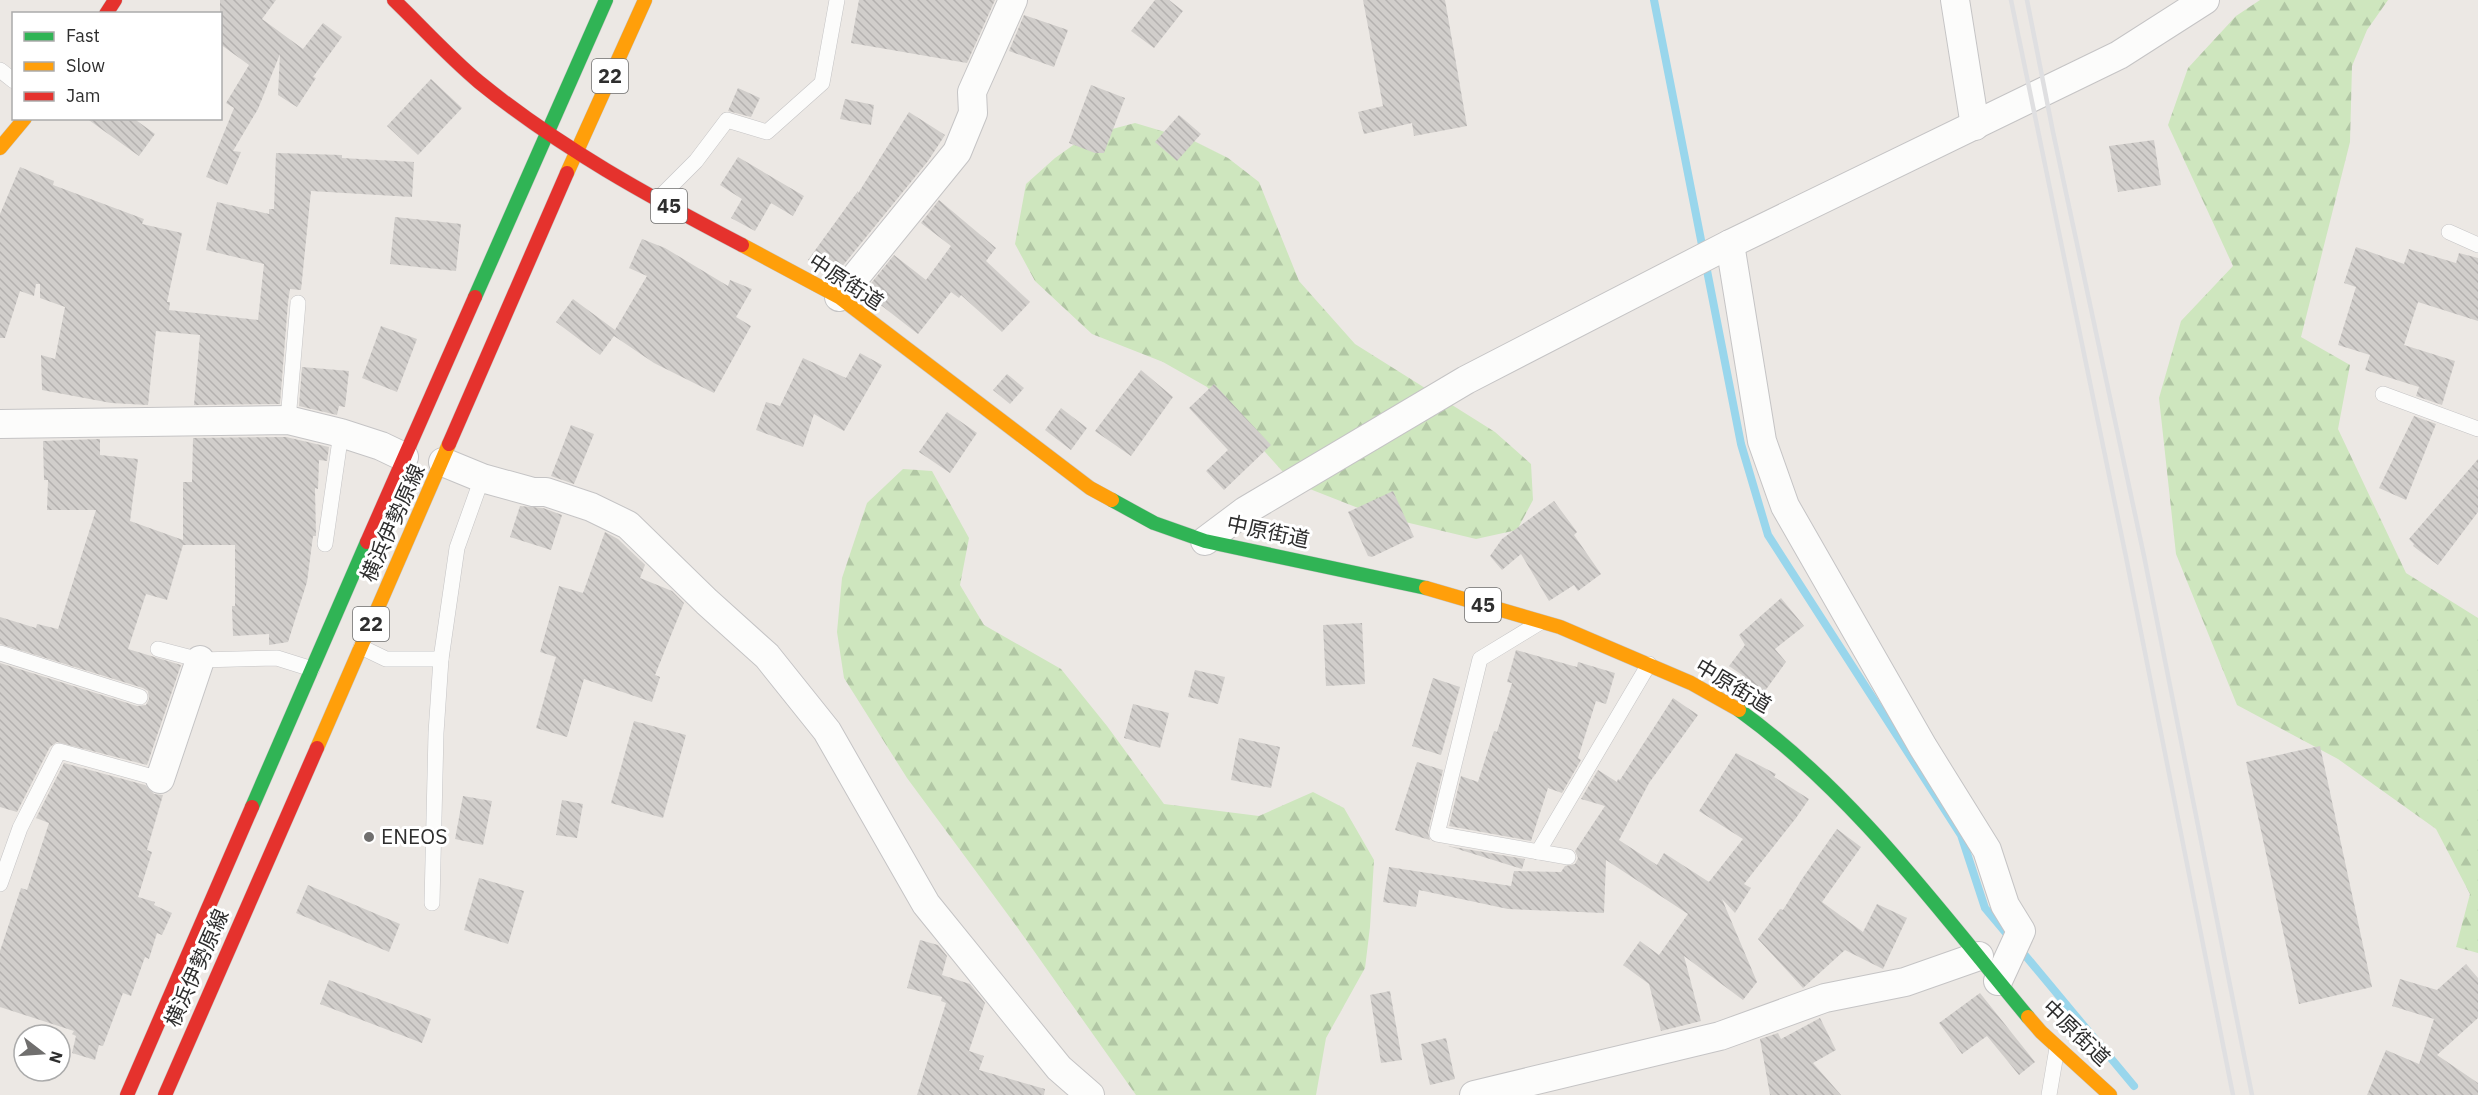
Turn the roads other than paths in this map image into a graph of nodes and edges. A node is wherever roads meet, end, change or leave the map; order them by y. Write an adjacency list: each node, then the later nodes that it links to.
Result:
1 (394, 0): 12 (main road, 中原街道 / 45)
2 (606, 0): 12 (main road, 横浜伊勢原線 / 22)
3 (645, 0): 14 (main road, 横浜伊勢原線 / 22)
4 (837, 0): 15 (lane)
5 (1013, 0): 19 (street)
6 (1954, 0): 11 (street)
7 (2205, 0): 11 (street)
8 (0, 70): 9 (lane)
9 (12, 79)
10 (23, 120): 13 (main road)
11 (1975, 126): 18 (street)
12 (548, 134): 14 (main road, 中原街道 / 45); 26 (main road, 横浜伊勢原線 / 22)
13 (0, 148)
14 (577, 153): 15 (main road, 中原街道 / 45); 27 (main road, 横浜伊勢原線 / 22)
15 (657, 200): 19 (main road, 中原街道 / 45)
16 (2449, 232): 17 (lane)
17 (2478, 245)
18 (1727, 246): 29 (street); 46 (street)
19 (839, 297): 29 (main road, 中原街道 / 45)
20 (298, 303): 22 (lane)
21 (2383, 394): 24 (lane)
22 (288, 420): 23 (street); 25 (street)
23 (0, 424)
24 (2478, 429)
25 (341, 433): 26 (street); 30 (lane)
26 (404, 457): 38 (main road, 横浜伊勢原線 / 22)
27 (442, 462): 28 (street); 32 (main road, 横浜伊勢原線 / 22)
28 (482, 478): 35 (lane); 50 (street)
29 (1205, 541): 31 (main road, 中原街道 / 45)
30 (326, 544)
31 (1542, 622): 37 (main road, 中原街道 / 45); 41 (lane)
32 (361, 647): 35 (lane); 49 (main road, 横浜伊勢原線 / 22)
33 (158, 649): 36 (lane)
34 (0, 653): 39 (lane)
35 (441, 659): 44 (lane)
36 (200, 660): 38 (lane); 40 (street)
37 (1649, 664): 41 (lane); 45 (main road, 中原街道 / 45)
38 (312, 669): 48 (main road, 横浜伊勢原線 / 22)
39 (140, 697)
40 (160, 779): 43 (lane)
41 (1538, 852): 42 (lane)
42 (1568, 857)
43 (0, 884)
44 (432, 903)
45 (1979, 956): 46 (main road, 中原街道 / 45); 51 (street)
46 (2002, 973): 47 (main road, 中原街道 / 45)
47 (2057, 1046): 52 (lane); 53 (main road, 中原街道 / 45)
48 (127, 1095)
49 (165, 1095)
50 (1090, 1095)
51 (1473, 1095)
52 (2049, 1095)
53 (2110, 1095)

